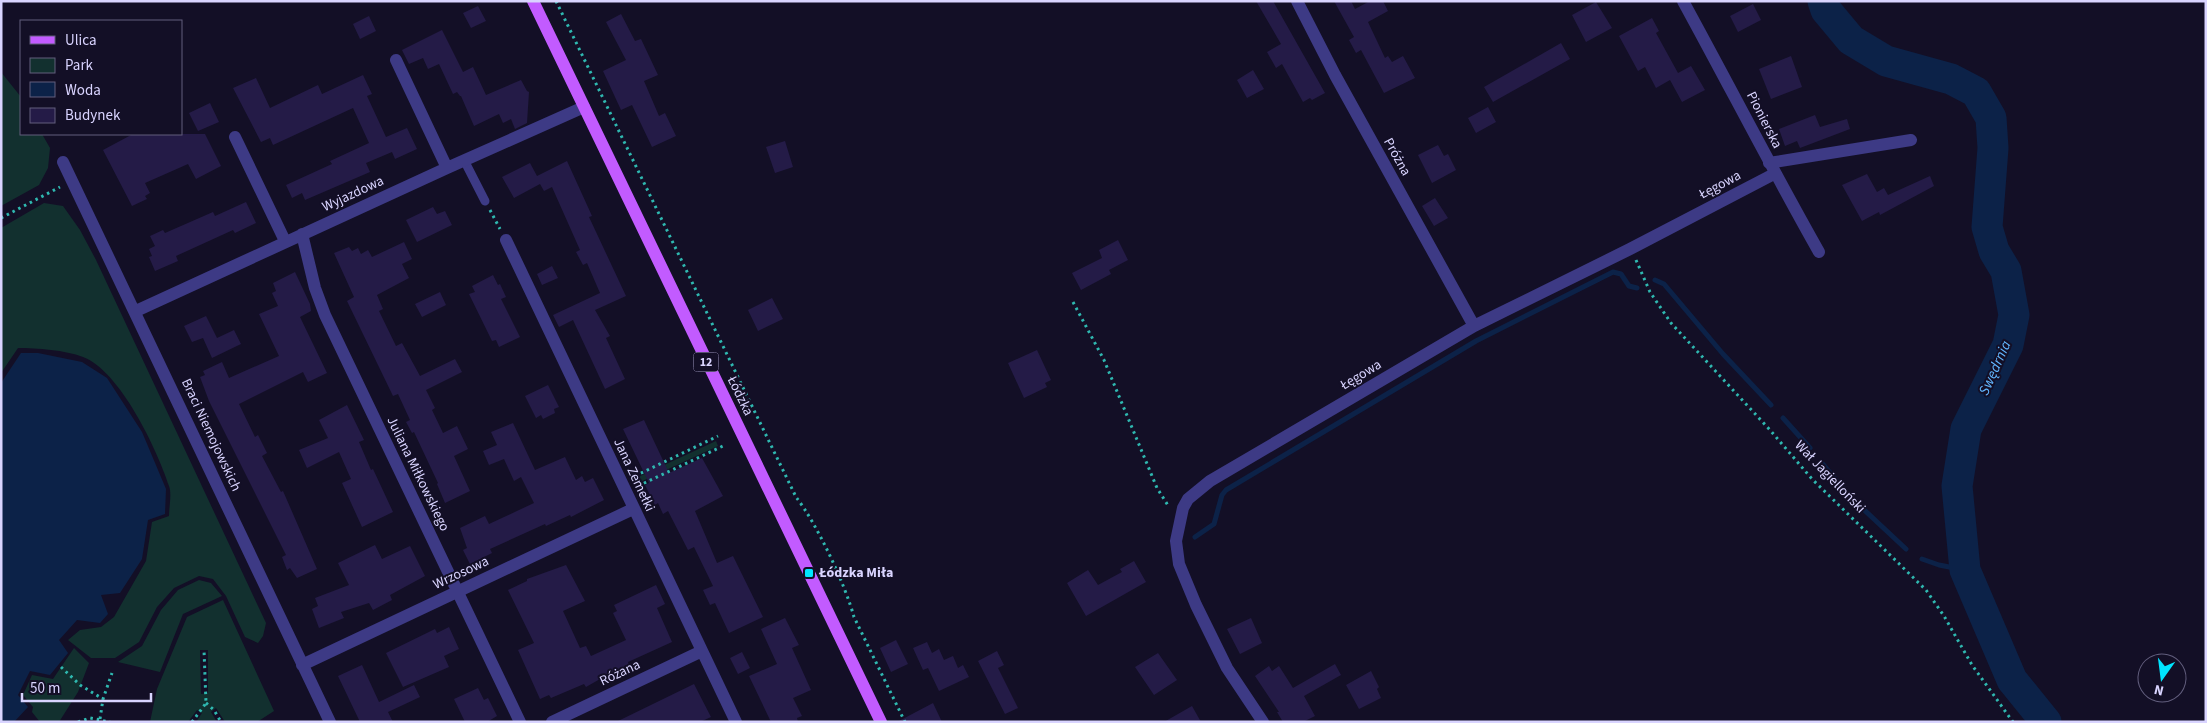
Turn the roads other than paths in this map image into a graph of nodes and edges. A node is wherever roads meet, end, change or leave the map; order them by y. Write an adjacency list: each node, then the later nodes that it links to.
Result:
1 (533, 1): 5 (main road, Łódzka / 12)
2 (1297, 1): 18 (street, Próżna)
3 (1683, 1): 11 (street, Pionierska)
4 (396, 60): 10 (street)
5 (584, 107): 8 (street, Wyjazdowa); 27 (main road, Łódzka / 12)
6 (235, 137): 15 (street)
7 (1912, 140): 11 (street, Łęgowa)
8 (464, 160): 10 (street, Wyjazdowa); 12 (lane)
9 (63, 162): 17 (street, Braci Niemojowskich)
10 (447, 168): 13 (street, Wyjazdowa)
11 (1772, 168): 16 (street, Pionierska); 18 (street, Łęgowa)
12 (485, 201)
13 (302, 234): 15 (street, Wyjazdowa); 20 (street, Juliana Miłkowskiego)
14 (506, 240): 19 (street, Jana Zemełki)
15 (285, 242): 17 (street, Wyjazdowa)
16 (1820, 252)
17 (136, 312): 22 (street, Braci Niemojowskich)
18 (1474, 326): 28 (street, Łęgowa)
19 (633, 509): 20 (street, Wrzosowa); 21 (street, Jana Zemełki)
20 (458, 592): 22 (street, Wrzosowa); 24 (street, Juliana Miłkowskiego)
21 (702, 651): 25 (street, Różana); 26 (street, Jana Zemełki)
22 (302, 665): 23 (street, Braci Niemojowskich)
23 (328, 721)
24 (520, 722)
25 (552, 722)
26 (736, 722)
27 (881, 722)
28 (1263, 722)

